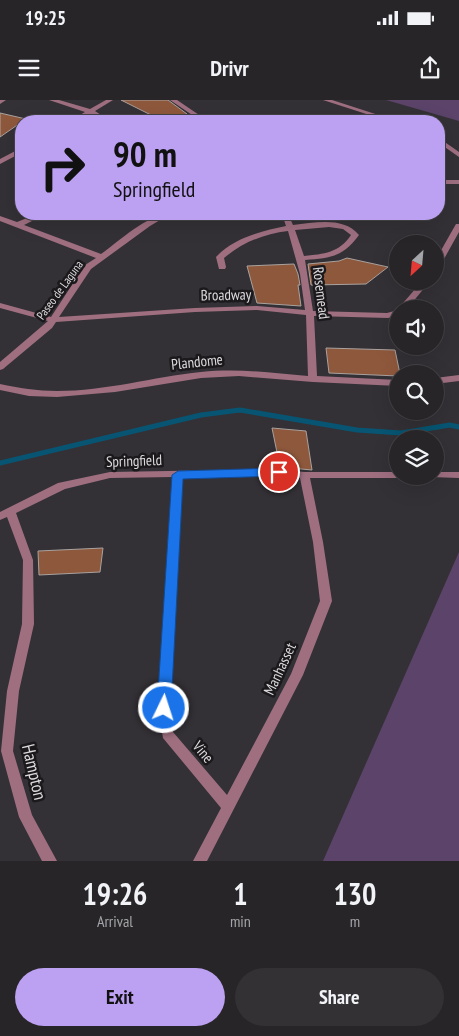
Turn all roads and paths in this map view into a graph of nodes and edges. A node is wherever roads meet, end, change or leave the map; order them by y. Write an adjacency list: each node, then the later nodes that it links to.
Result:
1 (52, 100): 5 (street)
2 (110, 100): 5 (street)
3 (173, 100): 8 (street)
4 (326, 100): 9 (street)
5 (90, 111): 6 (street); 7 (street)
6 (83, 115)
7 (97, 115)
8 (196, 115)
9 (375, 115)
10 (445, 144): 12 (street)
11 (15, 153): 13 (street)
12 (459, 155)
13 (0, 162)
14 (445, 182): 15 (street)
15 (459, 182)
16 (0, 218): 20 (street)
17 (28, 220): 20 (street)
18 (155, 220): 24 (street, Paseo de Laguna)
19 (289, 220): 22 (street, Rosemead)
20 (17, 225): 24 (street)
21 (459, 226): 23 (street)
22 (292, 228): 25 (street, Rosemead); 25 (street); 26 (street)
23 (444, 252)
24 (101, 257): 32 (street, Paseo de Laguna)
25 (302, 258): 30 (street, Rosemead)
26 (222, 267)
27 (418, 290): 28 (street)
28 (410, 300)
29 (0, 305): 32 (street, Broadway)
30 (311, 313): 31 (street, Broadway); 32 (street, Broadway); 35 (street, Rosemead)
31 (389, 316)
32 (54, 320): 33 (street, Paseo de Laguna)
33 (0, 367)
34 (459, 378): 36 (street)
35 (313, 379): 37 (street, Plandome); 38 (street, Plandome)
36 (444, 380)
37 (389, 383)
38 (0, 387)
39 (178, 475): 43 (street, Springfield); 44 (street, Springfield); 46 (street, Vine)
40 (389, 475): 43 (street, Springfield)
41 (444, 475): 42 (street)
42 (459, 475)
43 (304, 476): 46 (street, Manhasset)
44 (5, 513): 45 (street, Hampton)
45 (4, 751): 47 (street, Hampton)
46 (228, 806): 48 (street, Manhasset)
47 (50, 861)
48 (200, 861)

